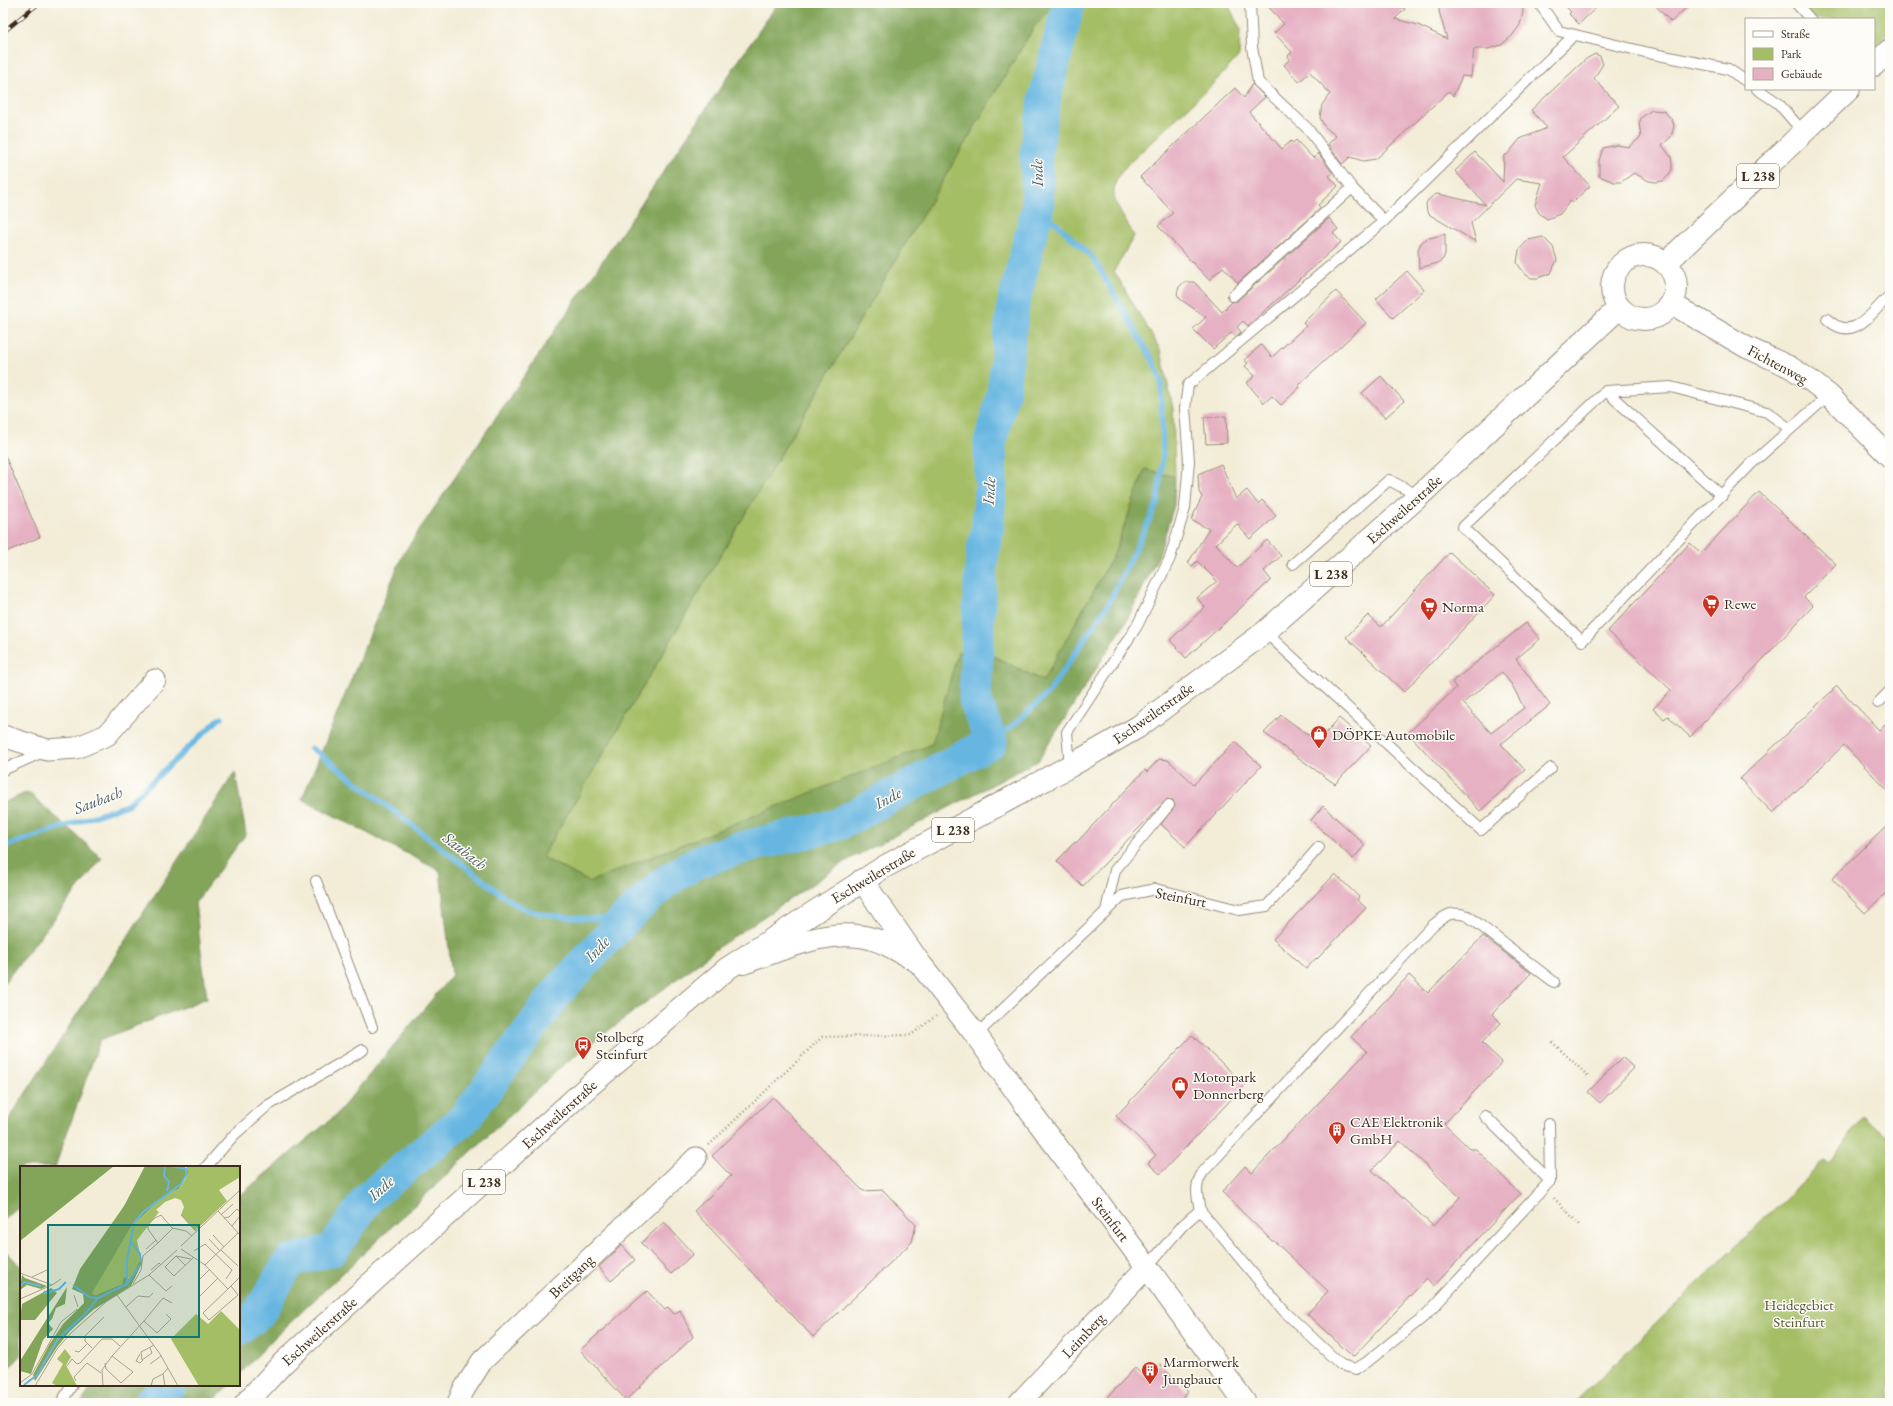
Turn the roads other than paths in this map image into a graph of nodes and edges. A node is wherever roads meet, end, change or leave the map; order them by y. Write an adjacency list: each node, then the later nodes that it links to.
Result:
1 (1250, 3): 12 (lane)
2 (1539, 3): 5 (lane)
3 (1796, 3): 4 (lane)
4 (1809, 18)
5 (1574, 35): 8 (lane); 13 (lane)
6 (1890, 50): 7 (main road)
7 (1875, 64)
8 (1745, 80)
9 (1758, 90): 11 (lane)
10 (1848, 90): 11 (main road, L 238)
11 (1804, 133): 14 (main road, L 238)
12 (1352, 188): 13 (lane); 16 (lane)
13 (1384, 221): 33 (lane)
14 (1666, 263): 17 (main road); 18 (main road)
15 (1890, 295): 19 (lane)
16 (1233, 296)
17 (1672, 304): 18 (main road); 21 (street, Fichtenweg)
18 (1619, 308): 24 (main road, Eschweilerstraße / L 238)
19 (1827, 319)
20 (1606, 391): 22 (lane); 25 (lane); 25 (lane)
21 (1829, 395): 22 (lane); 23 (street, Fichtenweg)
22 (1790, 429): 25 (lane)
23 (1890, 457)
24 (1420, 496): 26 (lane); 27 (main road, Eschweilerstraße / L 238)
25 (1722, 496)
26 (1293, 564)
27 (1265, 632): 33 (main road, Eschweilerstraße / L 238); 34 (lane)
28 (155, 680): 32 (street)
29 (1890, 691): 30 (lane)
30 (1878, 703)
31 (3, 736): 32 (street)
32 (47, 750): 35 (lane)
33 (1070, 766): 38 (main road, Eschweilerstraße / L 238)
34 (1551, 768)
35 (3, 770)
36 (1169, 805): 40 (lane)
37 (1319, 847): 40 (lane, Steinfurt)
38 (862, 880): 41 (main road, Steinfurt); 42 (main road, Eschweilerstraße / L 238)
39 (316, 881): 44 (lane)
40 (1106, 911): 45 (lane, Steinfurt)
41 (918, 961): 42 (main road); 45 (main road, Steinfurt)
42 (728, 968): 56 (main road, Eschweilerstraße / L 238)
43 (1554, 982): 52 (lane)
44 (372, 1027)
45 (976, 1035): 53 (main road, Steinfurt)
46 (363, 1050): 50 (lane)
47 (1485, 1116): 51 (lane)
48 (1549, 1124): 51 (lane)
49 (696, 1158): 57 (street, Breitgang)
50 (207, 1166)
51 (1547, 1184): 52 (lane)
52 (1200, 1210): 53 (lane)
53 (1147, 1267): 58 (street, Leimberg); 59 (main road, Steinfurt)
54 (71, 1386): 55 (lane)
55 (61, 1403)
56 (246, 1403)
57 (458, 1403)
58 (1019, 1403)
59 (1245, 1403)

